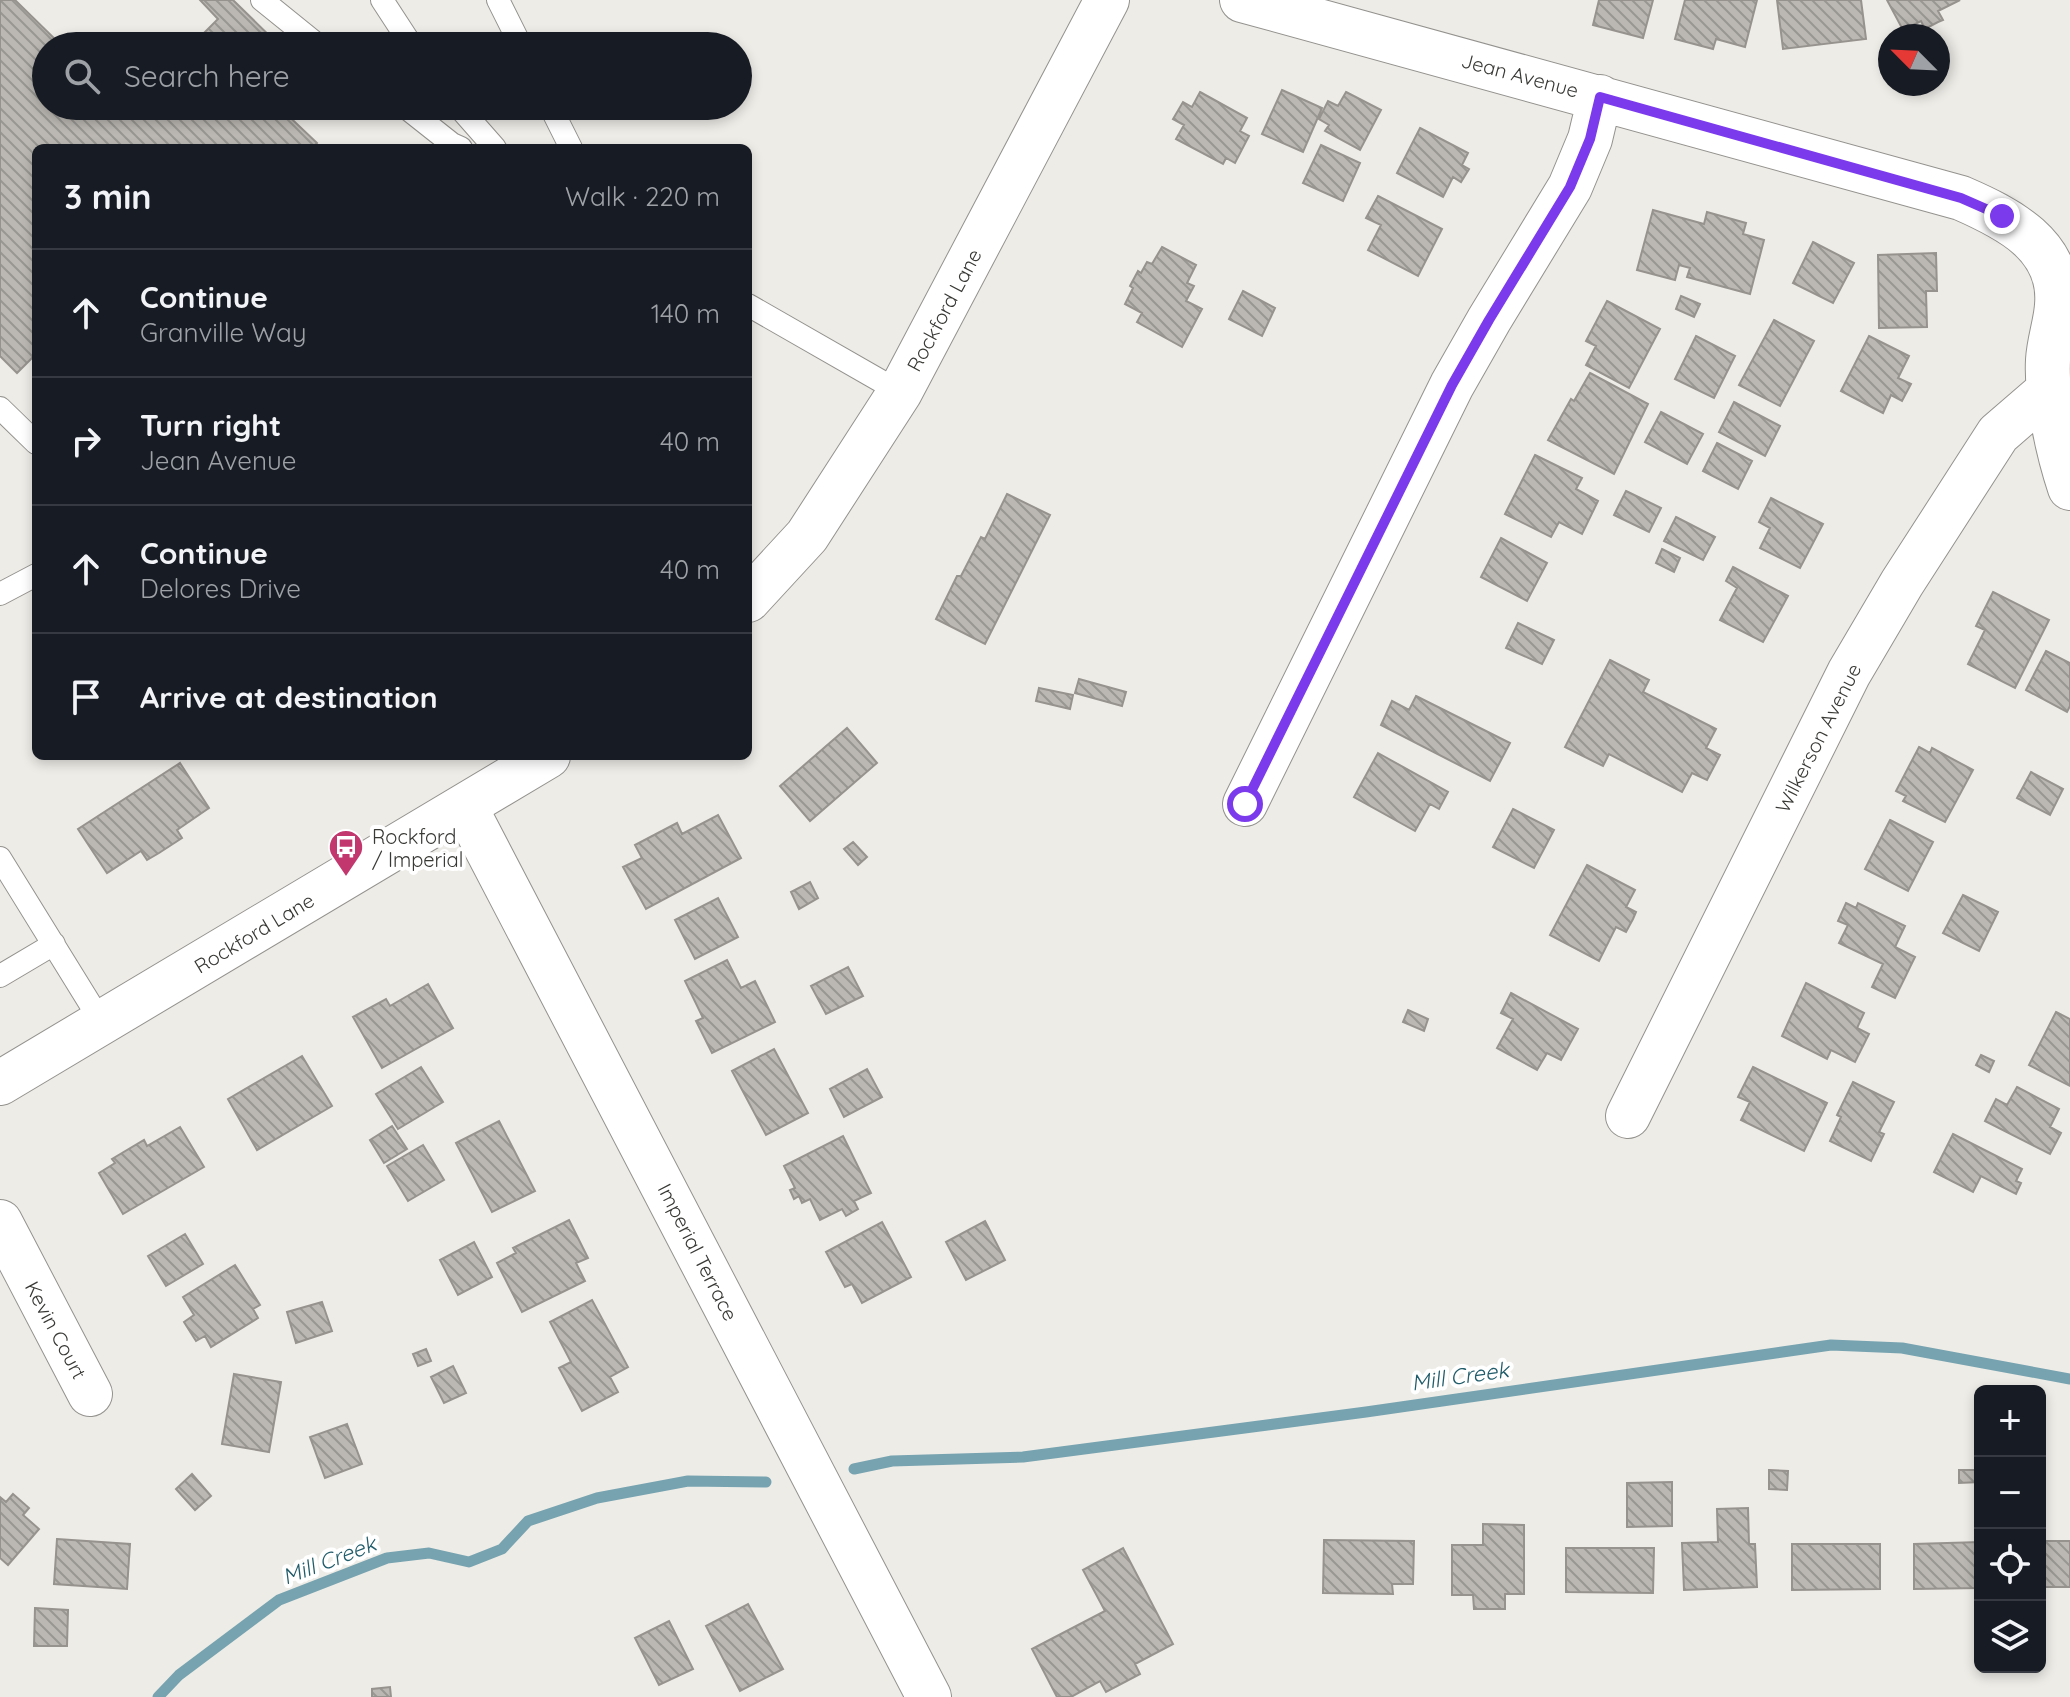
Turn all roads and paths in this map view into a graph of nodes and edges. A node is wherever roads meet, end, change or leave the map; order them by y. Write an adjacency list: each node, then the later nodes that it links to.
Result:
1 (262, 0): 6 (lane)
2 (382, 0): 7 (lane)
3 (498, 0): 8 (lane)
4 (1107, 0): 18 (street, Rockford Lane)
5 (1242, 0): 9 (street, Jean Avenue)
6 (302, 32)
7 (403, 32)
8 (514, 32)
9 (1600, 97): 17 (street, Jean Avenue); 26 (street)
10 (421, 120): 13 (lane)
11 (470, 120): 14 (lane)
12 (557, 120): 15 (lane)
13 (450, 144)
14 (491, 144)
15 (569, 144)
16 (752, 307): 18 (lane)
17 (2050, 389): 21 (street, Jean Avenue); 33 (street, Wilkerson Avenue)
18 (900, 392): 24 (street, Rockford Lane)
19 (0, 408): 20 (lane)
20 (32, 439)
21 (2070, 488)
22 (32, 577): 23 (lane)
23 (0, 594)
24 (752, 596)
25 (541, 760): 27 (street, Rockford Lane)
26 (1245, 804)
27 (465, 807): 31 (street, Rockford Lane); 36 (street, Imperial Terrace)
28 (0, 858): 29 (lane)
29 (54, 944): 30 (lane); 31 (lane)
30 (0, 976)
31 (102, 1023): 32 (street, Rockford Lane)
32 (0, 1083)
33 (1628, 1116)
34 (0, 1222): 35 (street, Kevin Court)
35 (90, 1394)
36 (929, 1697)

